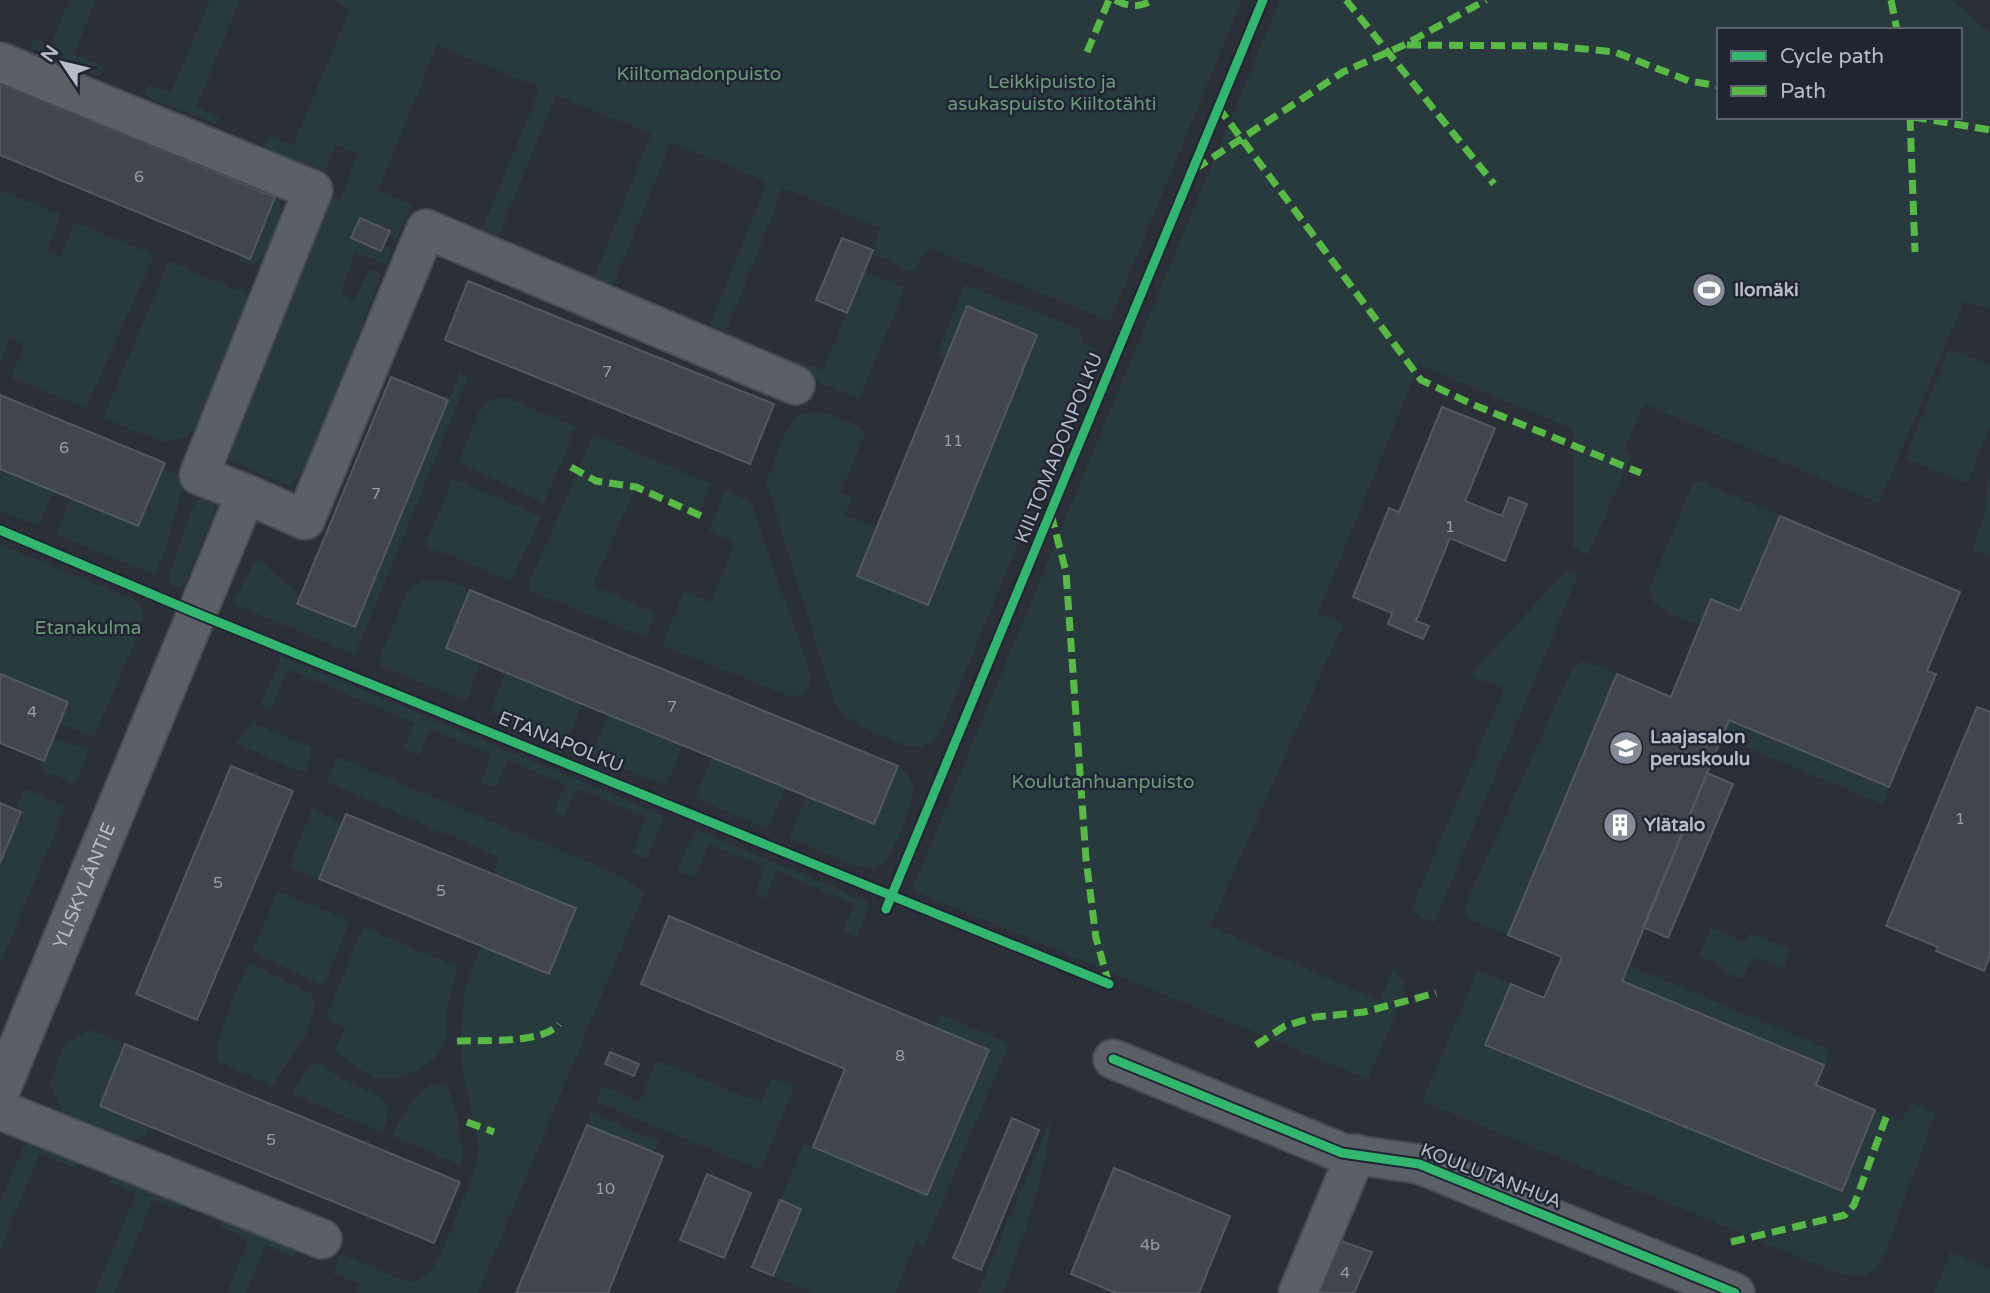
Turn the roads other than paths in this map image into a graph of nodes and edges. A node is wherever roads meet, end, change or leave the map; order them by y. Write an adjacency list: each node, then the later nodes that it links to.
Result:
1 (0, 62): 3 (street)
2 (795, 385): 3 (street)
3 (246, 494): 5 (street, YLISKYLÄNTIE)
4 (1113, 1059): 7 (street, KOULUTANHUA)
5 (0, 1091)
6 (0, 1110): 8 (street)
7 (1356, 1154): 9 (street); 10 (street, KOULUTANHUA)
8 (322, 1239)
9 (1298, 1293)
10 (1735, 1293)

